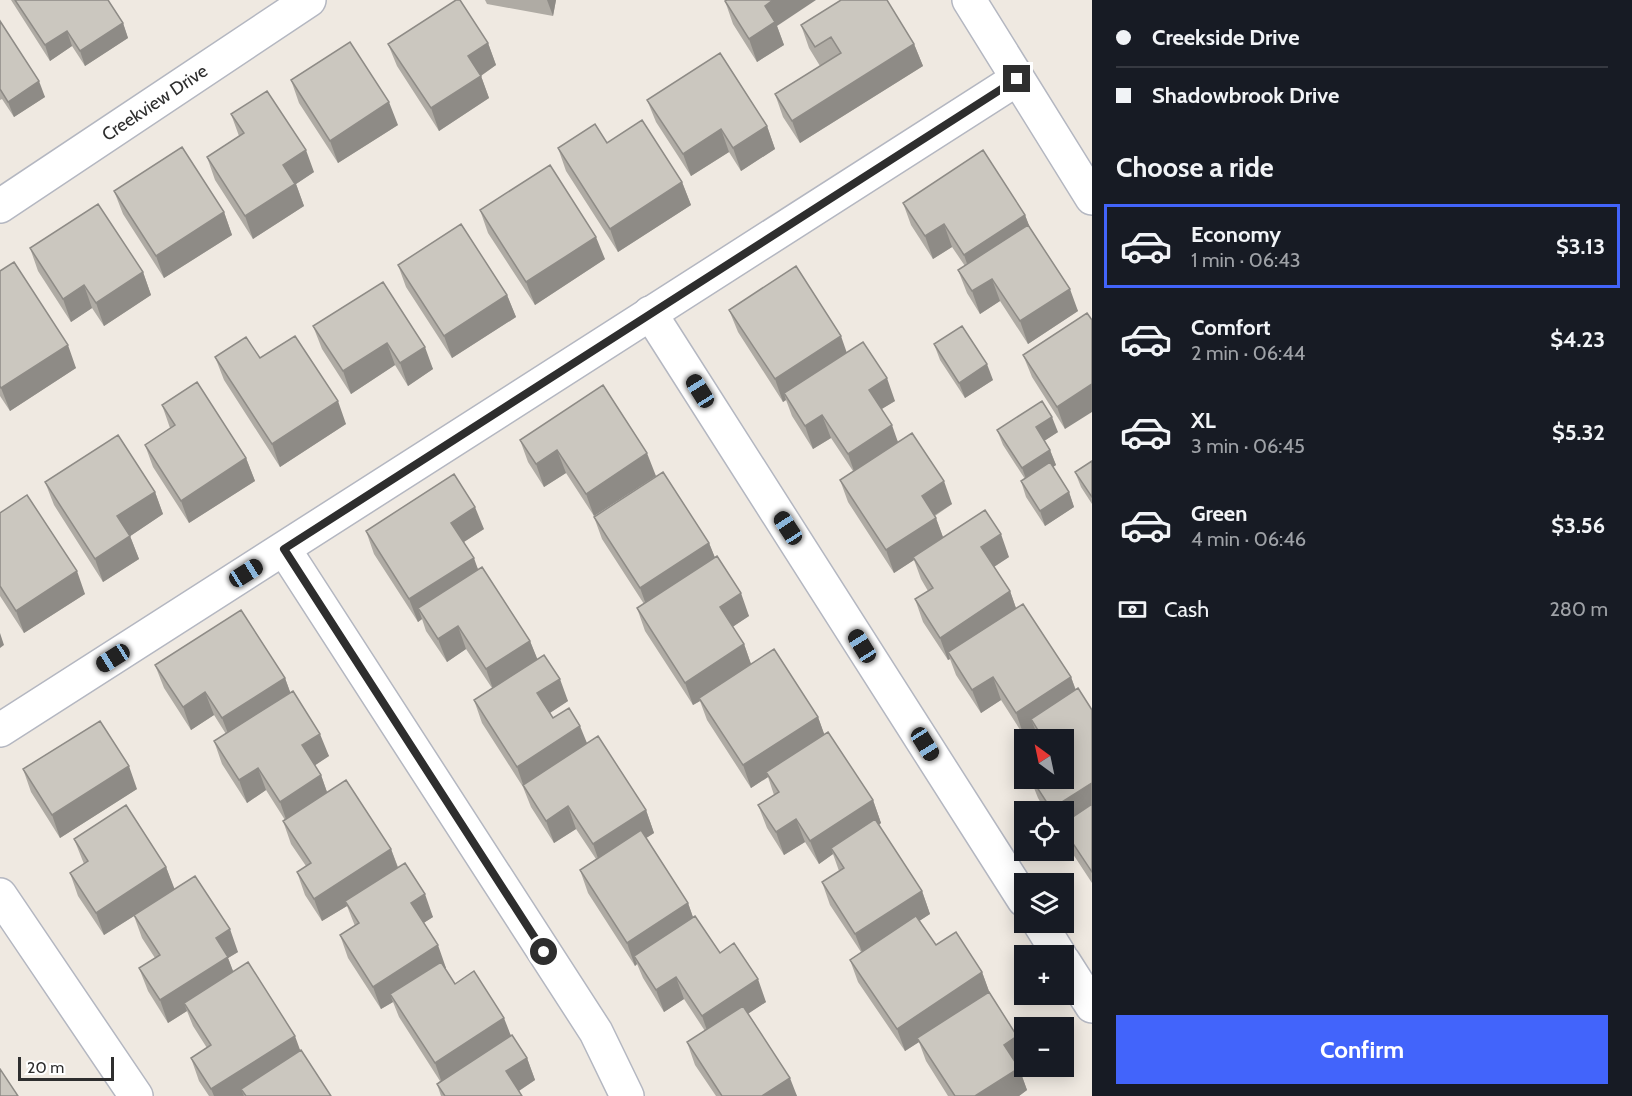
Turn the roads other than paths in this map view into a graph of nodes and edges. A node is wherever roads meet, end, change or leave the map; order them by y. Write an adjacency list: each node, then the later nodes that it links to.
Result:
1 (309, 0): 5 (street, Creekview Drive)
2 (969, 0): 3 (street)
3 (1017, 79): 4 (street); 6 (street)
4 (1092, 198)
5 (0, 206)
6 (650, 312): 7 (street); 9 (street)
7 (284, 549): 8 (street); 14 (street)
8 (0, 730)
9 (1014, 884)
10 (0, 895): 13 (street)
11 (1074, 978): 12 (street)
12 (1092, 1006)
13 (136, 1096)
14 (627, 1096)

